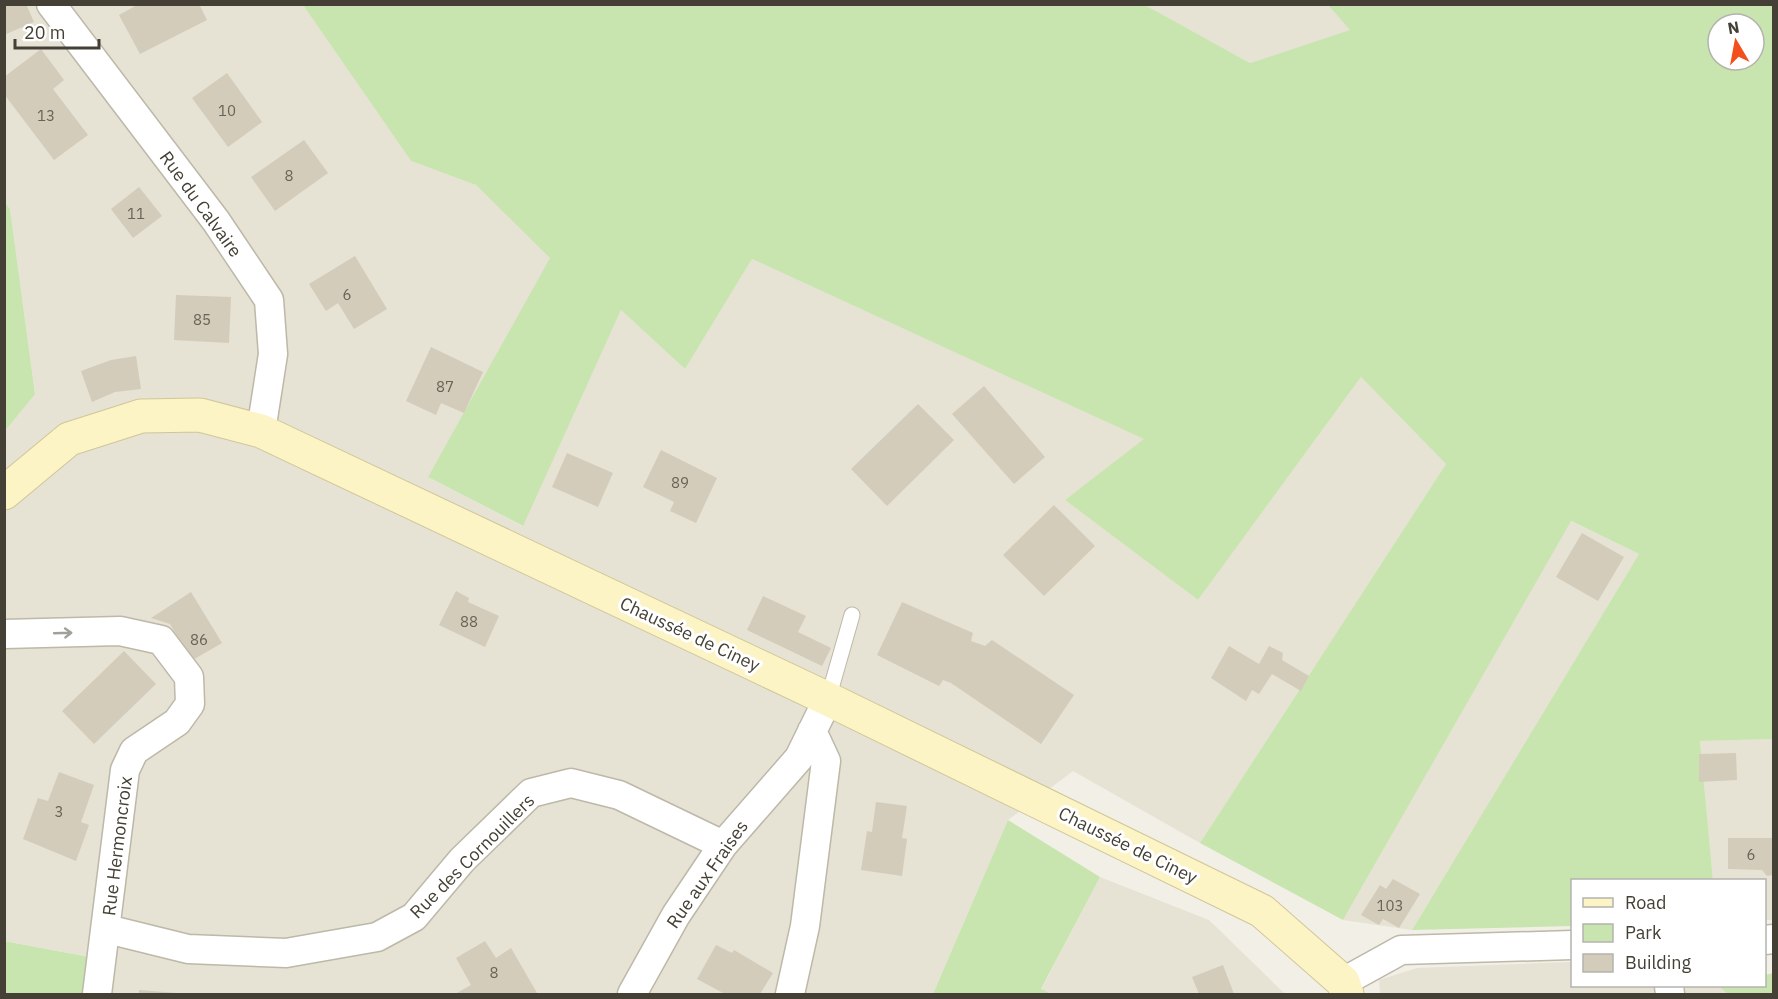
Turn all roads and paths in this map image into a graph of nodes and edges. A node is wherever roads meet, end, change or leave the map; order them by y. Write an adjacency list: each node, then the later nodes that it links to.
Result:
1 (51, 4): 2 (street, Rue du Calvaire)
2 (261, 431): 3 (main road, Chaussée de Ciney); 6 (main road, Chaussée de Ciney)
3 (4, 493)
4 (852, 615): 6 (lane)
5 (4, 634): 9 (street, Rue Hermoncroix, one-way to 9)
6 (828, 699): 7 (street, Rue aux Fraises); 11 (main road, Chaussée de Ciney)
7 (812, 731): 8 (street, Rue aux Fraises); 14 (street)
8 (723, 845): 9 (street, Rue des Cornouillers); 13 (street, Rue aux Fraises)
9 (107, 929): 12 (street, Rue Hermoncroix)
10 (1571, 945): 11 (street)
11 (1345, 988)
12 (98, 994)
13 (632, 994)
14 (790, 994)

